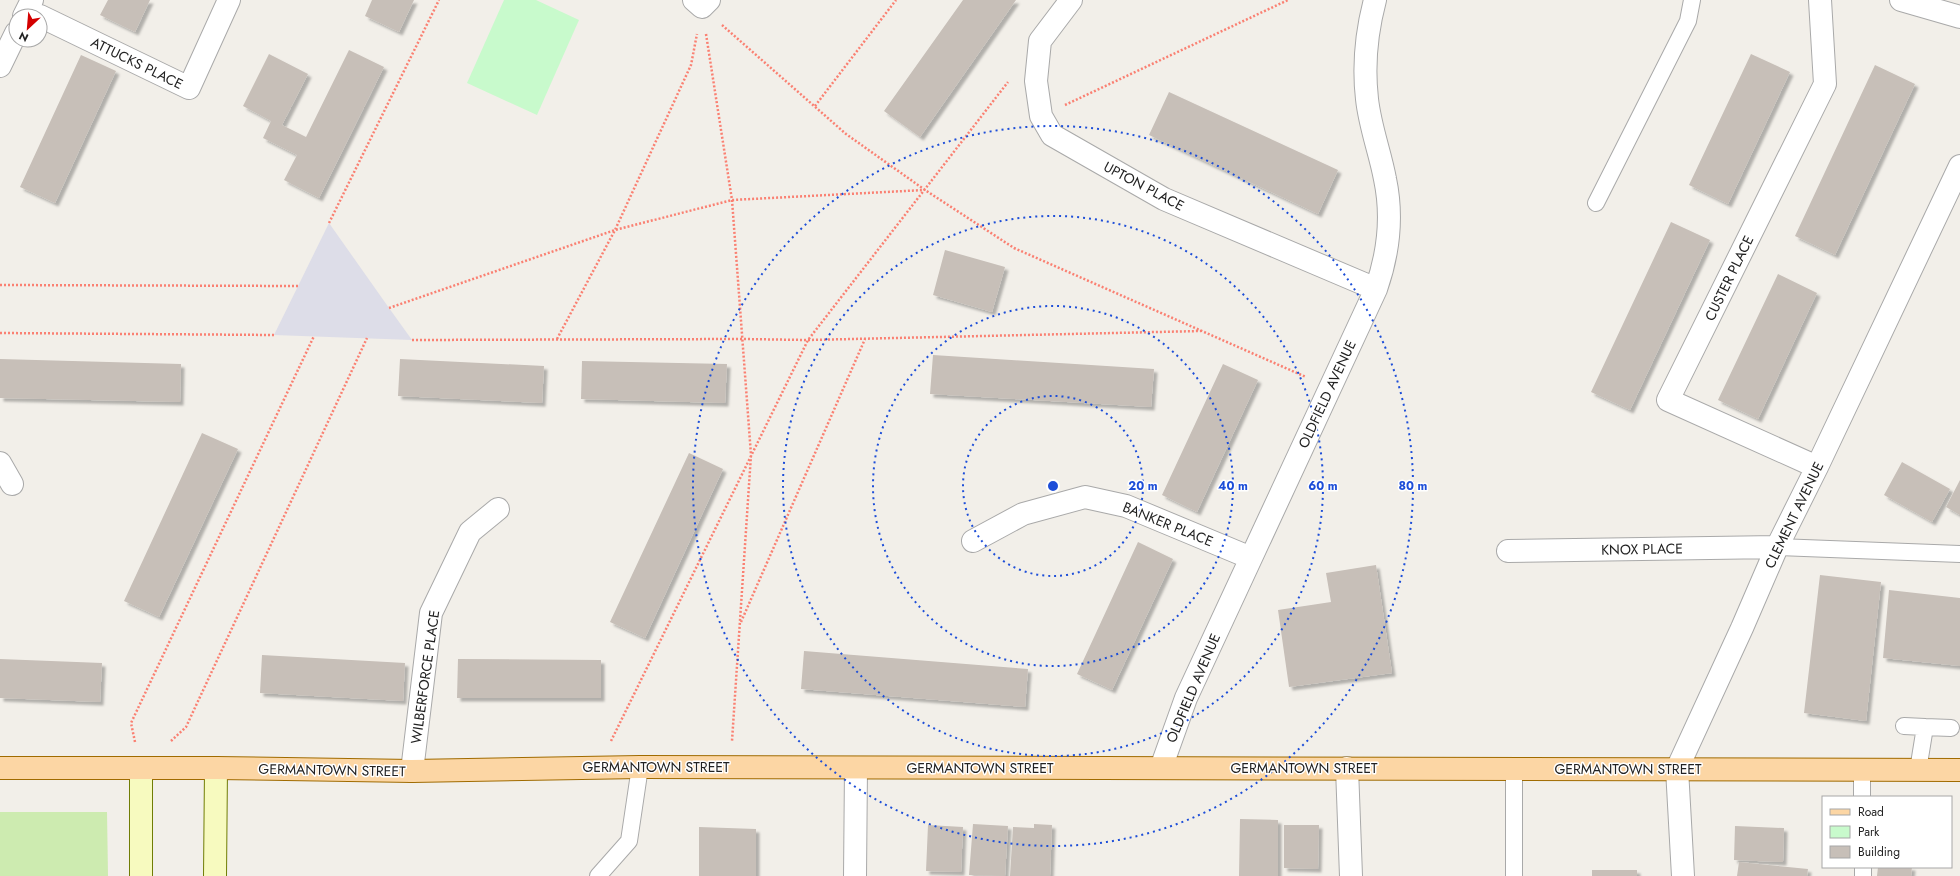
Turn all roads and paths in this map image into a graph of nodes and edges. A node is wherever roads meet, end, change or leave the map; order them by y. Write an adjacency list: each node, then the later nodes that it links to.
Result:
1 (229, 0): 12 (street, ATTUCKS PLACE)
2 (439, 0): 22 (path)
3 (896, 0): 16 (path)
4 (1071, 0): 17 (street, UPTON PLACE)
5 (1288, 0): 17 (path)
6 (1375, 0): 26 (street, OLDFIELD AVENUE)
7 (1692, 0): 21 (lane)
8 (1820, 0): 41 (street, CUSTER PLACE)
9 (1901, 0): 11 (street)
10 (702, 2): 16 (path); 20 (path); 23 (path)
11 (1960, 17)
12 (48, 20)
13 (9, 48): 14 (street)
14 (0, 66)
15 (1012, 78): 19 (path)
16 (814, 106): 19 (path)
17 (1041, 116): 26 (street, UPTON PLACE)
18 (1960, 166): 41 (street, CLEMENT AVENUE)
19 (925, 190): 20 (path); 28 (path); 37 (path)
20 (732, 200): 23 (path); 33 (path)
21 (1596, 204)
22 (328, 223)
23 (615, 230): 27 (path); 36 (path)
24 (0, 285): 25 (path)
25 (298, 286)
26 (1376, 289): 38 (street, OLDFIELD AVENUE)
27 (389, 308)
28 (1202, 331): 34 (path); 38 (path)
29 (0, 333): 30 (path)
30 (274, 335)
31 (314, 336): 57 (path)
32 (368, 338): 57 (path)
33 (742, 338): 36 (path); 37 (path); 39 (path)
34 (865, 339): 37 (path); 49 (path)
35 (412, 340): 36 (path)
36 (557, 340)
37 (808, 340): 39 (path)
38 (1330, 388): 48 (street, OLDFIELD AVENUE)
39 (751, 455): 49 (path); 53 (path)
40 (0, 463): 42 (street)
41 (1817, 467): 45 (street, CLEMENT AVENUE)
42 (12, 484)
43 (498, 508): 67 (street, WILBERFORCE PLACE)
44 (973, 541): 48 (street, BANKER PLACE)
45 (1777, 547): 46 (street, KNOX PLACE); 47 (lane); 63 (street, CLEMENT AVENUE)
46 (1508, 551)
47 (1960, 554)
48 (1251, 558): 60 (street, OLDFIELD AVENUE)
49 (740, 624): 55 (path)
50 (1904, 726): 51 (lane)
51 (1925, 727): 52 (lane); 65 (lane)
52 (1951, 728)
53 (598, 767): 54 (main road, GERMANTOWN STREET); 67 (main road, GERMANTOWN STREET)
54 (640, 767): 55 (main road, GERMANTOWN STREET); 71 (lane)
55 (730, 767): 59 (main road, GERMANTOWN STREET)
56 (0, 768): 57 (main road, GERMANTOWN STREET)
57 (141, 768): 58 (main road, GERMANTOWN STREET); 69 (main road)
58 (216, 768): 67 (main road, GERMANTOWN STREET); 70 (main road)
59 (856, 768): 60 (main road, GERMANTOWN STREET); 72 (street)
60 (1161, 768): 61 (main road, GERMANTOWN STREET)
61 (1347, 768): 62 (main road, GERMANTOWN STREET); 73 (street)
62 (1514, 769): 63 (main road, GERMANTOWN STREET); 74 (lane)
63 (1677, 769): 64 (main road, GERMANTOWN STREET); 75 (street, CLEMENT AVENUE)
64 (1862, 770): 65 (main road, GERMANTOWN STREET); 68 (lane)
65 (1918, 770): 66 (main road, GERMANTOWN STREET)
66 (1960, 770)
67 (412, 771)
68 (1862, 796)
69 (141, 876)
70 (215, 876)
71 (598, 876)
72 (855, 876)
73 (1351, 876)
74 (1514, 876)
75 (1683, 876)

